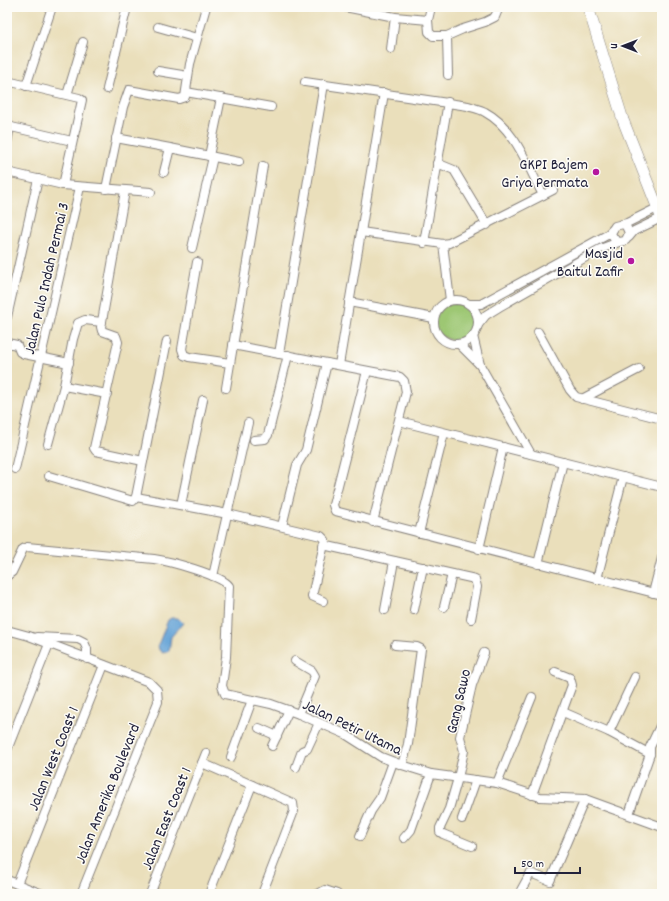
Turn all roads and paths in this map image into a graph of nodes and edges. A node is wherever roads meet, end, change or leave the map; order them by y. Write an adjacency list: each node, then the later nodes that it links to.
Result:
1 (52, 7): 21 (street)
2 (127, 7): 22 (street)
3 (206, 7): 12 (street)
4 (345, 7): 8 (street)
5 (431, 7): 9 (street)
6 (499, 7): 11 (street)
7 (588, 7): 48 (main road)
8 (395, 16): 9 (street); 14 (street)
9 (428, 20): 11 (street)
10 (158, 27): 12 (street)
11 (447, 36): 16 (street)
12 (197, 38): 17 (street)
13 (83, 42): 25 (street)
14 (391, 49)
15 (158, 71): 17 (street)
16 (448, 75)
17 (188, 76): 23 (street)
18 (7, 81): 21 (street)
19 (305, 82): 20 (street)
20 (324, 84): 24 (street); 74 (street)
21 (26, 86): 25 (street)
22 (107, 89)
23 (186, 92): 26 (street); 30 (street)
24 (384, 93): 27 (street); 52 (street)
25 (67, 95): 31 (street)
26 (221, 98): 28 (street); 34 (street)
27 (448, 102): 36 (street); 47 (street)
28 (270, 107)
29 (8, 126): 31 (street); 32 (street)
30 (116, 138): 33 (street); 43 (street)
31 (72, 141): 41 (street)
32 (7, 142)
33 (170, 148): 34 (street); 39 (street)
34 (211, 156): 35 (street); 57 (street)
35 (239, 162)
36 (437, 163): 50 (street); 55 (street)
37 (263, 166): 73 (street)
38 (7, 172): 40 (street)
39 (164, 172)
40 (38, 179): 41 (street); 64 (street)
41 (64, 185): 42 (street)
42 (80, 187): 43 (street); 76 (street, Jalan Pulo Indah Permai 3)
43 (106, 189): 45 (street)
44 (552, 190): 47 (street)
45 (125, 191): 46 (street); 66 (street)
46 (151, 192)
47 (543, 195): 50 (street)
48 (659, 215): 49 (street); 53 (street)
49 (626, 223): 51 (street); 53 (street)
50 (487, 225): 56 (street)
51 (612, 229): 54 (street); 59 (street)
52 (361, 232): 55 (street); 61 (street)
53 (631, 234): 54 (street)
54 (619, 242): 63 (street)
55 (424, 243): 56 (street)
56 (443, 244): 60 (street)
57 (192, 248)
58 (197, 262): 78 (street)
59 (494, 297): 62 (street); 63 (street)
60 (450, 300): 62 (street); 65 (street)
61 (349, 302): 65 (street); 80 (street)
62 (469, 304): 67 (street)
63 (499, 307): 67 (street)
64 (7, 317)
65 (434, 318): 72 (street)
66 (102, 322): 77 (street); 86 (street)
67 (478, 325): 69 (street)
68 (538, 332): 87 (street)
69 (473, 336): 72 (street); 81 (street)
70 (168, 341): 97 (street)
71 (7, 342): 76 (street)
72 (459, 344): 81 (street)
73 (233, 345): 74 (street); 78 (street)
74 (279, 354): 75 (street)
75 (288, 356): 79 (street); 93 (street)
76 (41, 358): 77 (street); 99 (street, Jalan Pulo Indah Permai 3)
77 (69, 363): 84 (street)
78 (230, 363): 85 (street)
79 (327, 363): 80 (street); 107 (street)
80 (339, 365): 83 (street)
81 (480, 365): 96 (street)
82 (639, 369): 87 (street)
83 (367, 370): 90 (street); 106 (street)
84 (64, 386): 86 (street); 94 (street)
85 (226, 388)
86 (107, 394): 97 (street)
87 (582, 399): 89 (street)
88 (204, 400): 104 (street)
89 (662, 419)
90 (399, 421): 92 (street); 106 (street)
91 (248, 424): 105 (street)
92 (444, 433): 95 (street); 108 (street)
93 (254, 440)
94 (48, 444)
95 (503, 447): 96 (street); 110 (street)
96 (531, 454): 98 (street)
97 (143, 461): 103 (street)
98 (563, 462): 101 (street); 113 (street)
99 (15, 469)
100 (49, 476): 103 (street)
101 (623, 477): 102 (street); 118 (street)
102 (662, 487)
103 (136, 497): 104 (street)
104 (181, 505): 105 (street)
105 (228, 514): 107 (street); 117 (street)
106 (373, 522): 108 (street)
107 (282, 526): 109 (street)
108 (419, 533): 110 (street)
109 (323, 545): 112 (street); 121 (street)
110 (479, 548): 113 (street)
111 (662, 558): 119 (street)
112 (394, 561): 114 (street); 123 (street)
113 (538, 564): 118 (street)
114 (423, 568): 115 (street); 124 (street)
115 (452, 574): 122 (street); 125 (street)
116 (7, 576): 117 (street, Jalan Petir Utama)
117 (213, 576): 137 (street, Jalan Petir Utama)
118 (597, 579): 119 (street)
119 (653, 593): 120 (street)
120 (662, 595)
121 (323, 601)
122 (444, 607)
123 (385, 610)
124 (414, 610)
125 (471, 619)
126 (7, 630): 127 (street)
127 (29, 636): 128 (street); 131 (street)
128 (49, 644): 131 (street); 147 (street)
129 (395, 645): 153 (street)
130 (484, 653): 156 (street, Gang Sawo)
131 (87, 659): 133 (street)
132 (295, 661): 140 (street)
133 (104, 665): 169 (street, Jalan West Coast 1); 171 (street, Jalan Amerika Boulevard)
134 (555, 672): 139 (street)
135 (635, 677): 144 (street)
136 (532, 697): 158 (street)
137 (252, 700): 138 (street, Jalan Petir Utama); 150 (street)
138 (289, 710): 140 (street, Jalan Petir Utama); 145 (street)
139 (562, 712): 144 (street); 160 (street)
140 (299, 714): 141 (street, Jalan Petir Utama)
141 (319, 722): 151 (street, Jalan Petir Utama); 154 (street)
142 (662, 722): 149 (street)
143 (259, 728): 145 (street)
144 (609, 732): 149 (street)
145 (277, 736): 146 (street)
146 (272, 746)
147 (7, 750)
148 (206, 753): 152 (street, Jalan East Coast 1)
149 (650, 754): 162 (street)
150 (231, 757)
151 (393, 762): 153 (street, Jalan Petir Utama); 165 (street)
152 (202, 763): 159 (street); 172 (street, Jalan East Coast 1)
153 (402, 765): 155 (street, Jalan Petir Utama)
154 (296, 767)
155 (431, 774): 156 (street, Jalan Petir Utama); 166 (street)
156 (458, 778): 157 (street, Jalan Petir Utama); 167 (street, Gang Sawo)
157 (476, 780): 158 (street, Jalan Petir Utama); 163 (street)
158 (497, 783): 160 (street, Jalan Petir Utama)
159 (252, 785): 173 (street); 174 (street)
160 (532, 795): 161 (street, Jalan Petir Utama)
161 (585, 799): 162 (street, Jalan Petir Utama); 177 (street)
162 (629, 814): 164 (street, Jalan Petir Utama)
163 (462, 818)
164 (662, 827)
165 (360, 836)
166 (404, 838)
167 (472, 846)
168 (7, 880): 169 (street)
169 (17, 884): 170 (street)
170 (42, 894)
171 (81, 894)
172 (150, 894)
173 (209, 894)
174 (262, 894)
175 (318, 894): 176 (street)
176 (337, 894)
177 (519, 894)

